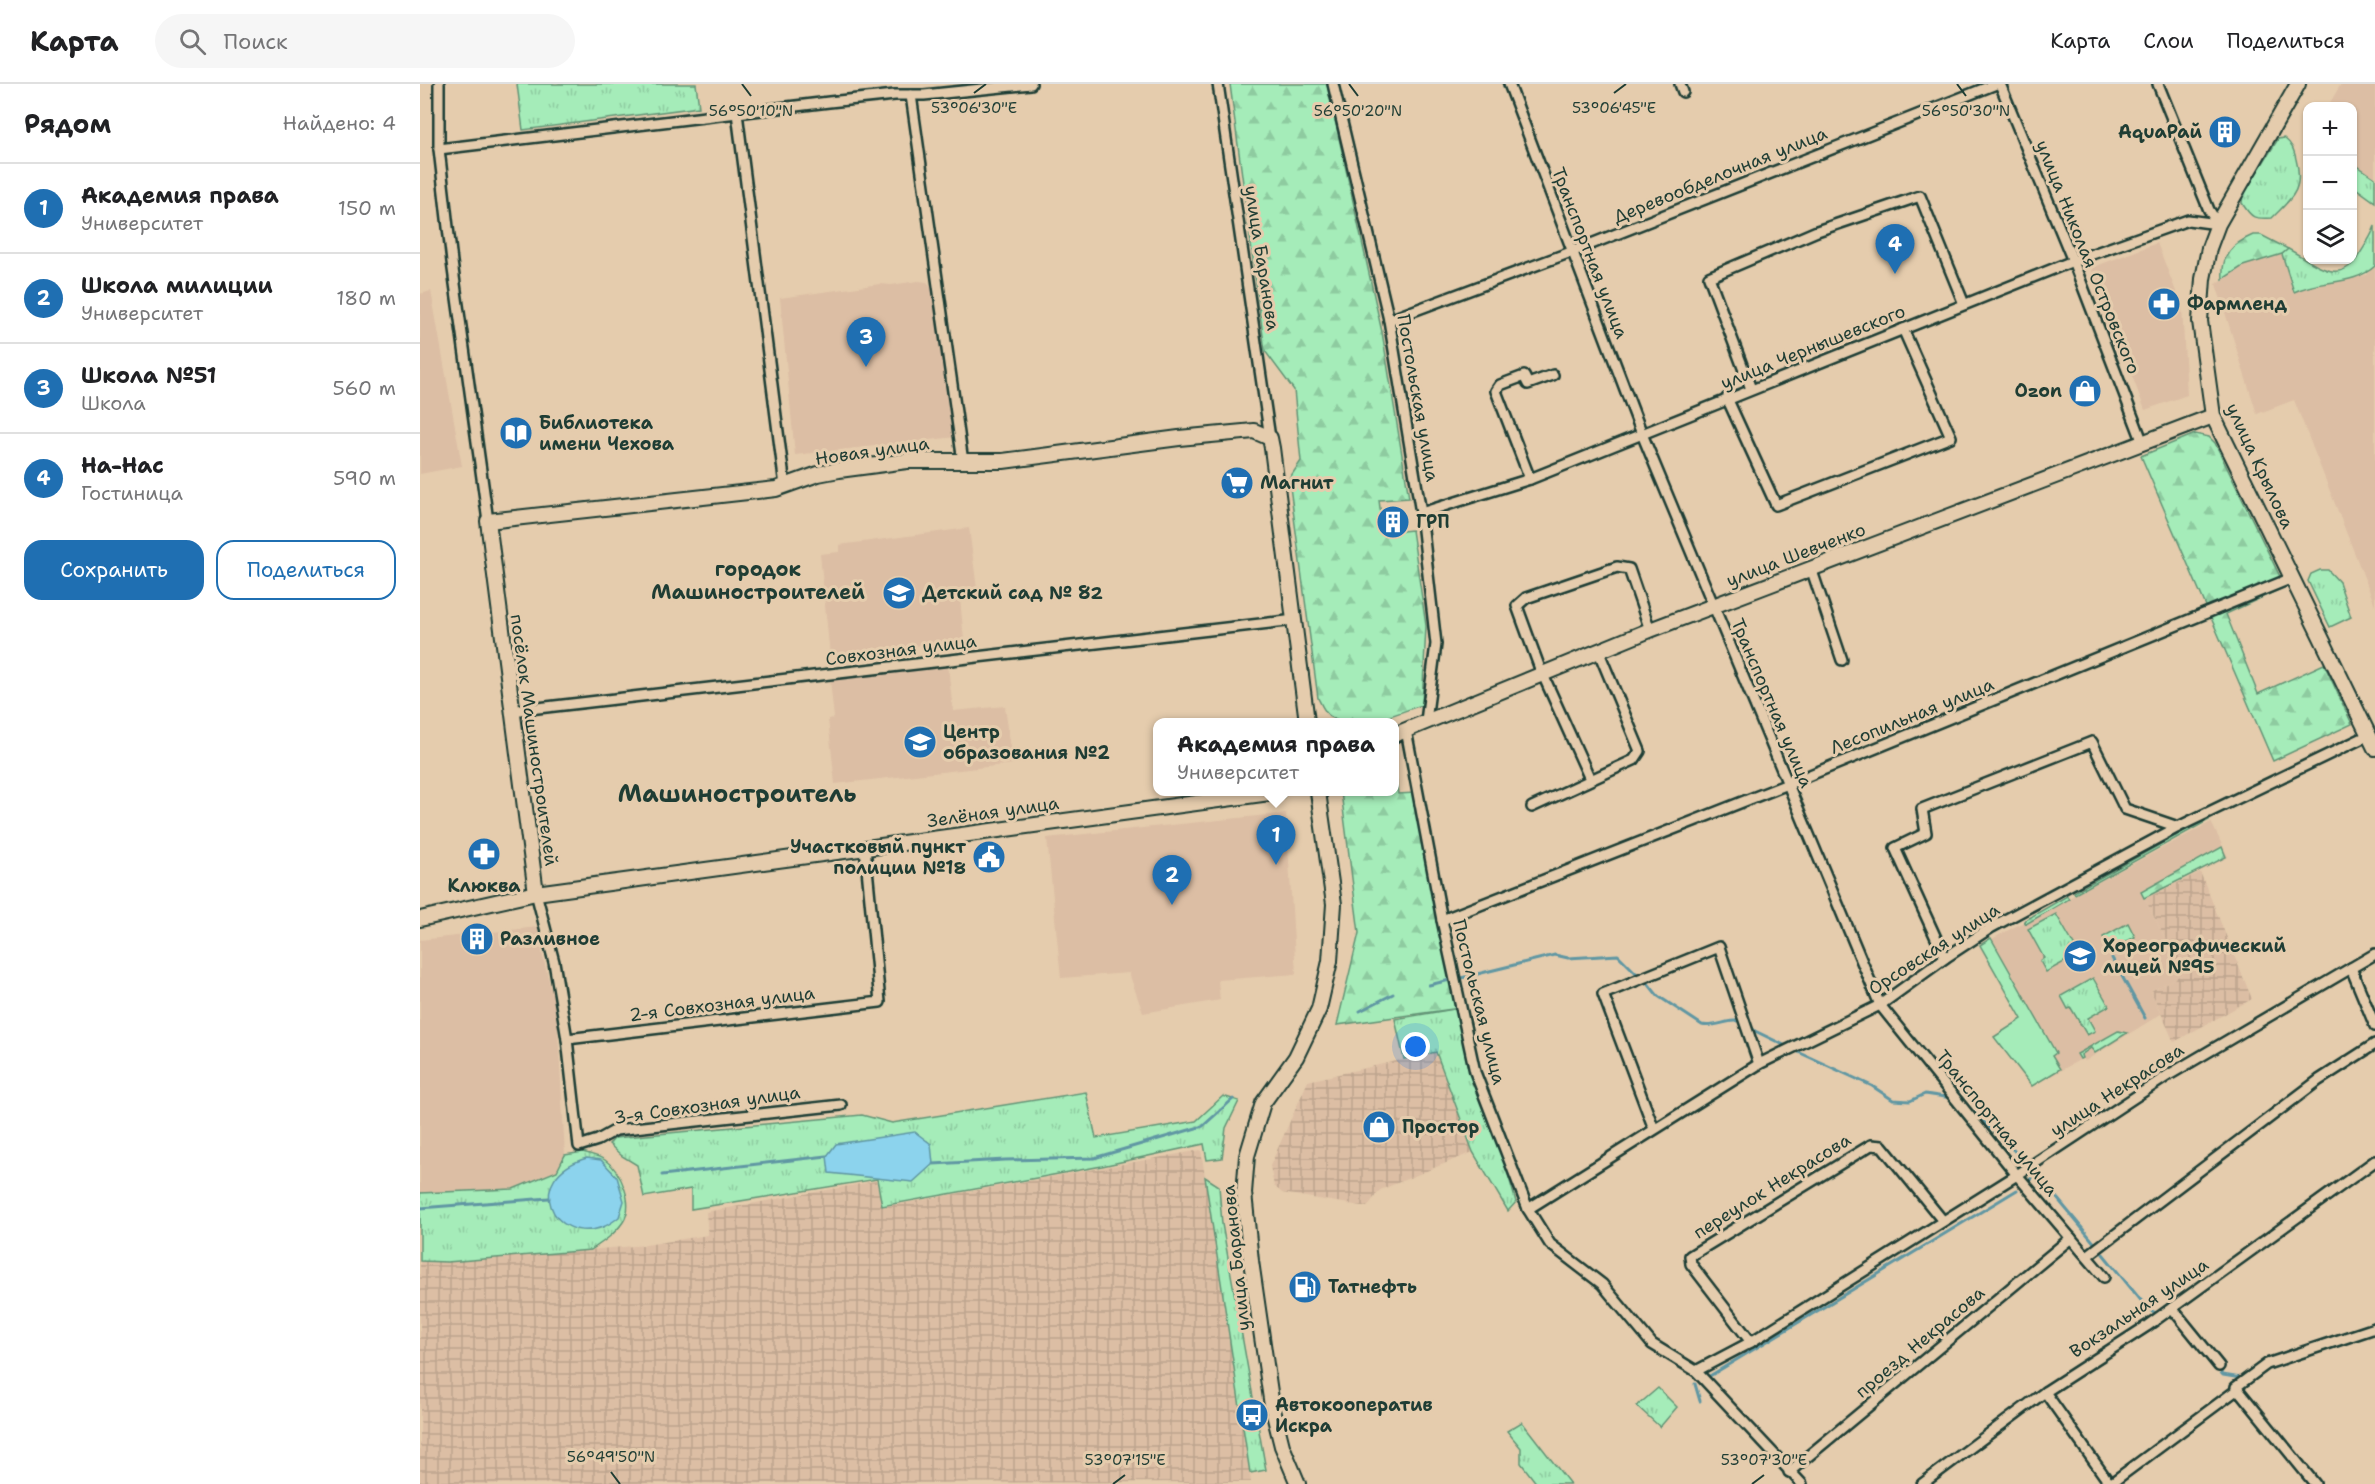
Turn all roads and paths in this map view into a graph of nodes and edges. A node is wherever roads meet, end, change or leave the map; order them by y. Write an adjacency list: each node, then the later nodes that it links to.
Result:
1 (439, 84): 12 (street)
2 (1031, 84): 9 (street)
3 (1218, 84): 24 (street, улица Баранова)
4 (1333, 84): 17 (street, Постольская улица)
5 (1509, 84): 14 (street, Транспортная улица)
6 (1998, 84): 14 (street, Деревообделочная улица); 15 (street, улица Николая Островского)
7 (2158, 84): 13 (street)
8 (2298, 84): 13 (street, улица Крылова)
9 (950, 88): 10 (street)
10 (911, 95): 11 (street); 26 (street)
11 (737, 113): 12 (street); 28 (street)
12 (439, 148): 30 (street)
13 (2218, 224): 15 (street, улица Чернышевского); 22 (street, улица Крылова)
14 (1571, 252): 17 (street, Деревообделочная улица); 23 (street, Транспортная улица)
15 (2073, 261): 16 (street, улица Чернышевского); 25 (street, улица Николая Островского)
16 (1964, 304): 18 (street, улица Чернышевского); 20 (street)
17 (1389, 320): 29 (street, Постольская улица)
18 (1903, 329): 20 (street, улица Чернышевского); 21 (street)
19 (1552, 375): 27 (street)
20 (1751, 388): 21 (street, улица Чернышевского)
21 (1727, 398): 23 (street, улица Чернышевского)
22 (2213, 416): 25 (street, улица Шевченко); 32 (street, улица Крылова)
23 (1642, 434): 27 (street, улица Чернышевского); 33 (street, Транспортная улица)
24 (1270, 438): 26 (street, Новая улица); 34 (street)
25 (2143, 443): 31 (street, улица Шевченко)
26 (963, 462): 28 (street, Новая улица)
27 (1530, 478): 29 (street, улица Чернышевского)
28 (785, 486): 30 (street, Новая улица)
29 (1421, 513): 41 (street, Постольская улица)
30 (488, 521): 39 (street, посёлок Машиностроителей)
31 (1811, 568): 33 (street, улица Шевченко); 37 (street)
32 (2292, 578): 43 (street, улица Крылова); 45 (street, Лесопильная улица)
33 (1714, 605): 35 (street, улица Шевченко); 45 (street, Транспортная улица)
34 (1294, 620): 39 (street, Совхозная улица); 40 (street)
35 (1650, 630): 36 (street, улица Шевченко); 38 (street)
36 (1598, 650): 38 (street, улица Шевченко); 44 (street)
37 (1842, 660)
38 (1542, 673): 41 (street, улица Шевченко); 44 (street)
39 (512, 711): 51 (street, посёлок Машиностроителей)
40 (1306, 718)
41 (1426, 721): 42 (street, улица Шевченко)
42 (1400, 732): 53 (street, Постольская улица)
43 (2372, 741): 49 (street, Орсовская улица)
44 (1590, 779): 48 (street)
45 (1788, 784): 53 (street, Лесопильная улица); 57 (street, Транспортная улица)
46 (1248, 796): 50 (street, Зелёная улица)
47 (1318, 796): 79 (street, улица Баранова)
48 (1532, 807)
49 (2178, 827): 55 (street, Орсовская улица); 55 (street)
50 (865, 848): 51 (street, Зелёная улица); 59 (street, 2-я Совхозная улица)
51 (536, 893): 52 (street, Зелёная улица); 59 (street)
52 (420, 919)
53 (1442, 920): 66 (street, Постольская улица)
54 (2375, 954): 56 (street, улица Некрасова)
55 (1945, 958): 57 (street, Орсовская улица)
56 (2351, 968): 58 (street); 65 (street, улица Некрасова)
57 (1880, 1005): 61 (street, Орсовская улица); 65 (street, Транспортная улица)
58 (2375, 1026)
59 (567, 1039): 62 (street, 3-я Совхозная улица)
60 (2375, 1044): 69 (street)
61 (1760, 1064): 63 (street, Орсовская улица); 63 (street)
62 (842, 1105)
63 (1654, 1129): 66 (street, Орсовская улица)
64 (2375, 1161): 71 (street, Вокзальная улица)
65 (2018, 1175): 67 (street, улица Некрасова); 68 (street, Транспортная улица)
66 (1528, 1209): 75 (street, Постольская улица)
67 (1943, 1221): 73 (street, улица Некрасова); 73 (street, переулок Некрасова)
68 (2071, 1238): 69 (street, Транспортная улица); 78 (street, проезд Некрасова)
69 (2087, 1256): 70 (street, Транспортная улица)
70 (2104, 1276)
71 (2172, 1308): 74 (street); 77 (street, Вокзальная улица)
72 (2375, 1328): 76 (street)
73 (1751, 1342): 75 (street, улица Некрасова)
74 (2219, 1366)
75 (1696, 1371): 78 (street, Постольская улица)
76 (2237, 1388): 82 (street); 83 (street)
77 (2045, 1392): 81 (street, Вокзальная улица); 82 (street)
78 (1789, 1472): 80 (street, Постольская улица)
79 (1298, 1484)
80 (1802, 1484)
81 (1923, 1484)
82 (2110, 1484)
83 (2315, 1484)

